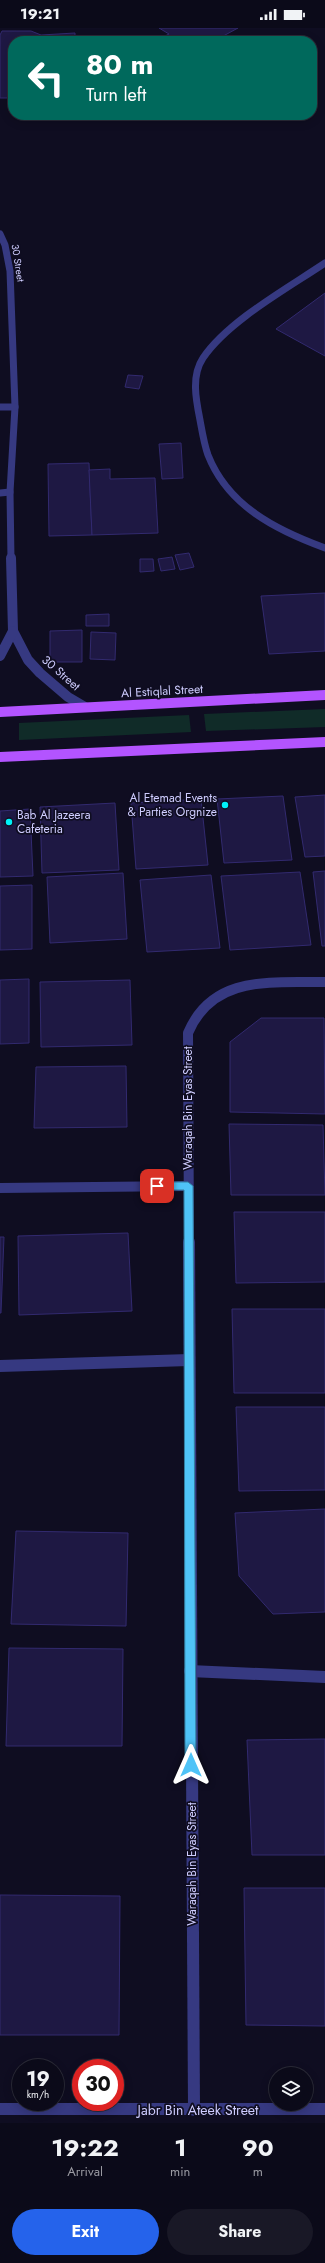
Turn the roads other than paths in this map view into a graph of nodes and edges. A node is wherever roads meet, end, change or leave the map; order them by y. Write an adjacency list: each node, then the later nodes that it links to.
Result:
1 (0, 234): 2 (street, 30 Street)
2 (2, 244): 4 (street, 30 Street)
3 (325, 263): 8 (street)
4 (15, 406): 5 (street); 6 (street, 30 Street)
5 (0, 407)
6 (10, 492): 7 (street); 9 (street, 30 Street)
7 (0, 493)
8 (325, 548)
9 (13, 631): 10 (street, 30 Street); 12 (street, 30 Street)
10 (0, 656)
11 (325, 695): 12 (main road, Al Estiqlal Street)
12 (85, 707): 13 (main road, Al Estiqlal Street)
13 (0, 712)
14 (325, 742): 15 (main road)
15 (0, 757)
16 (325, 982): 17 (street, Waraqah Bin Eyas Street)
17 (188, 1186): 18 (street); 19 (street, Waraqah Bin Eyas Street)
18 (0, 1188)
19 (189, 1360): 20 (street); 21 (street, Waraqah Bin Eyas Street)
20 (0, 1366)
21 (190, 1671): 22 (street); 25 (street, Waraqah Bin Eyas Street)
22 (325, 1677)
23 (0, 2109): 25 (street, Jabr Bin Ateek Street)
24 (325, 2109): 25 (street, Jabr Bin Ateek Street)
25 (194, 2110)

